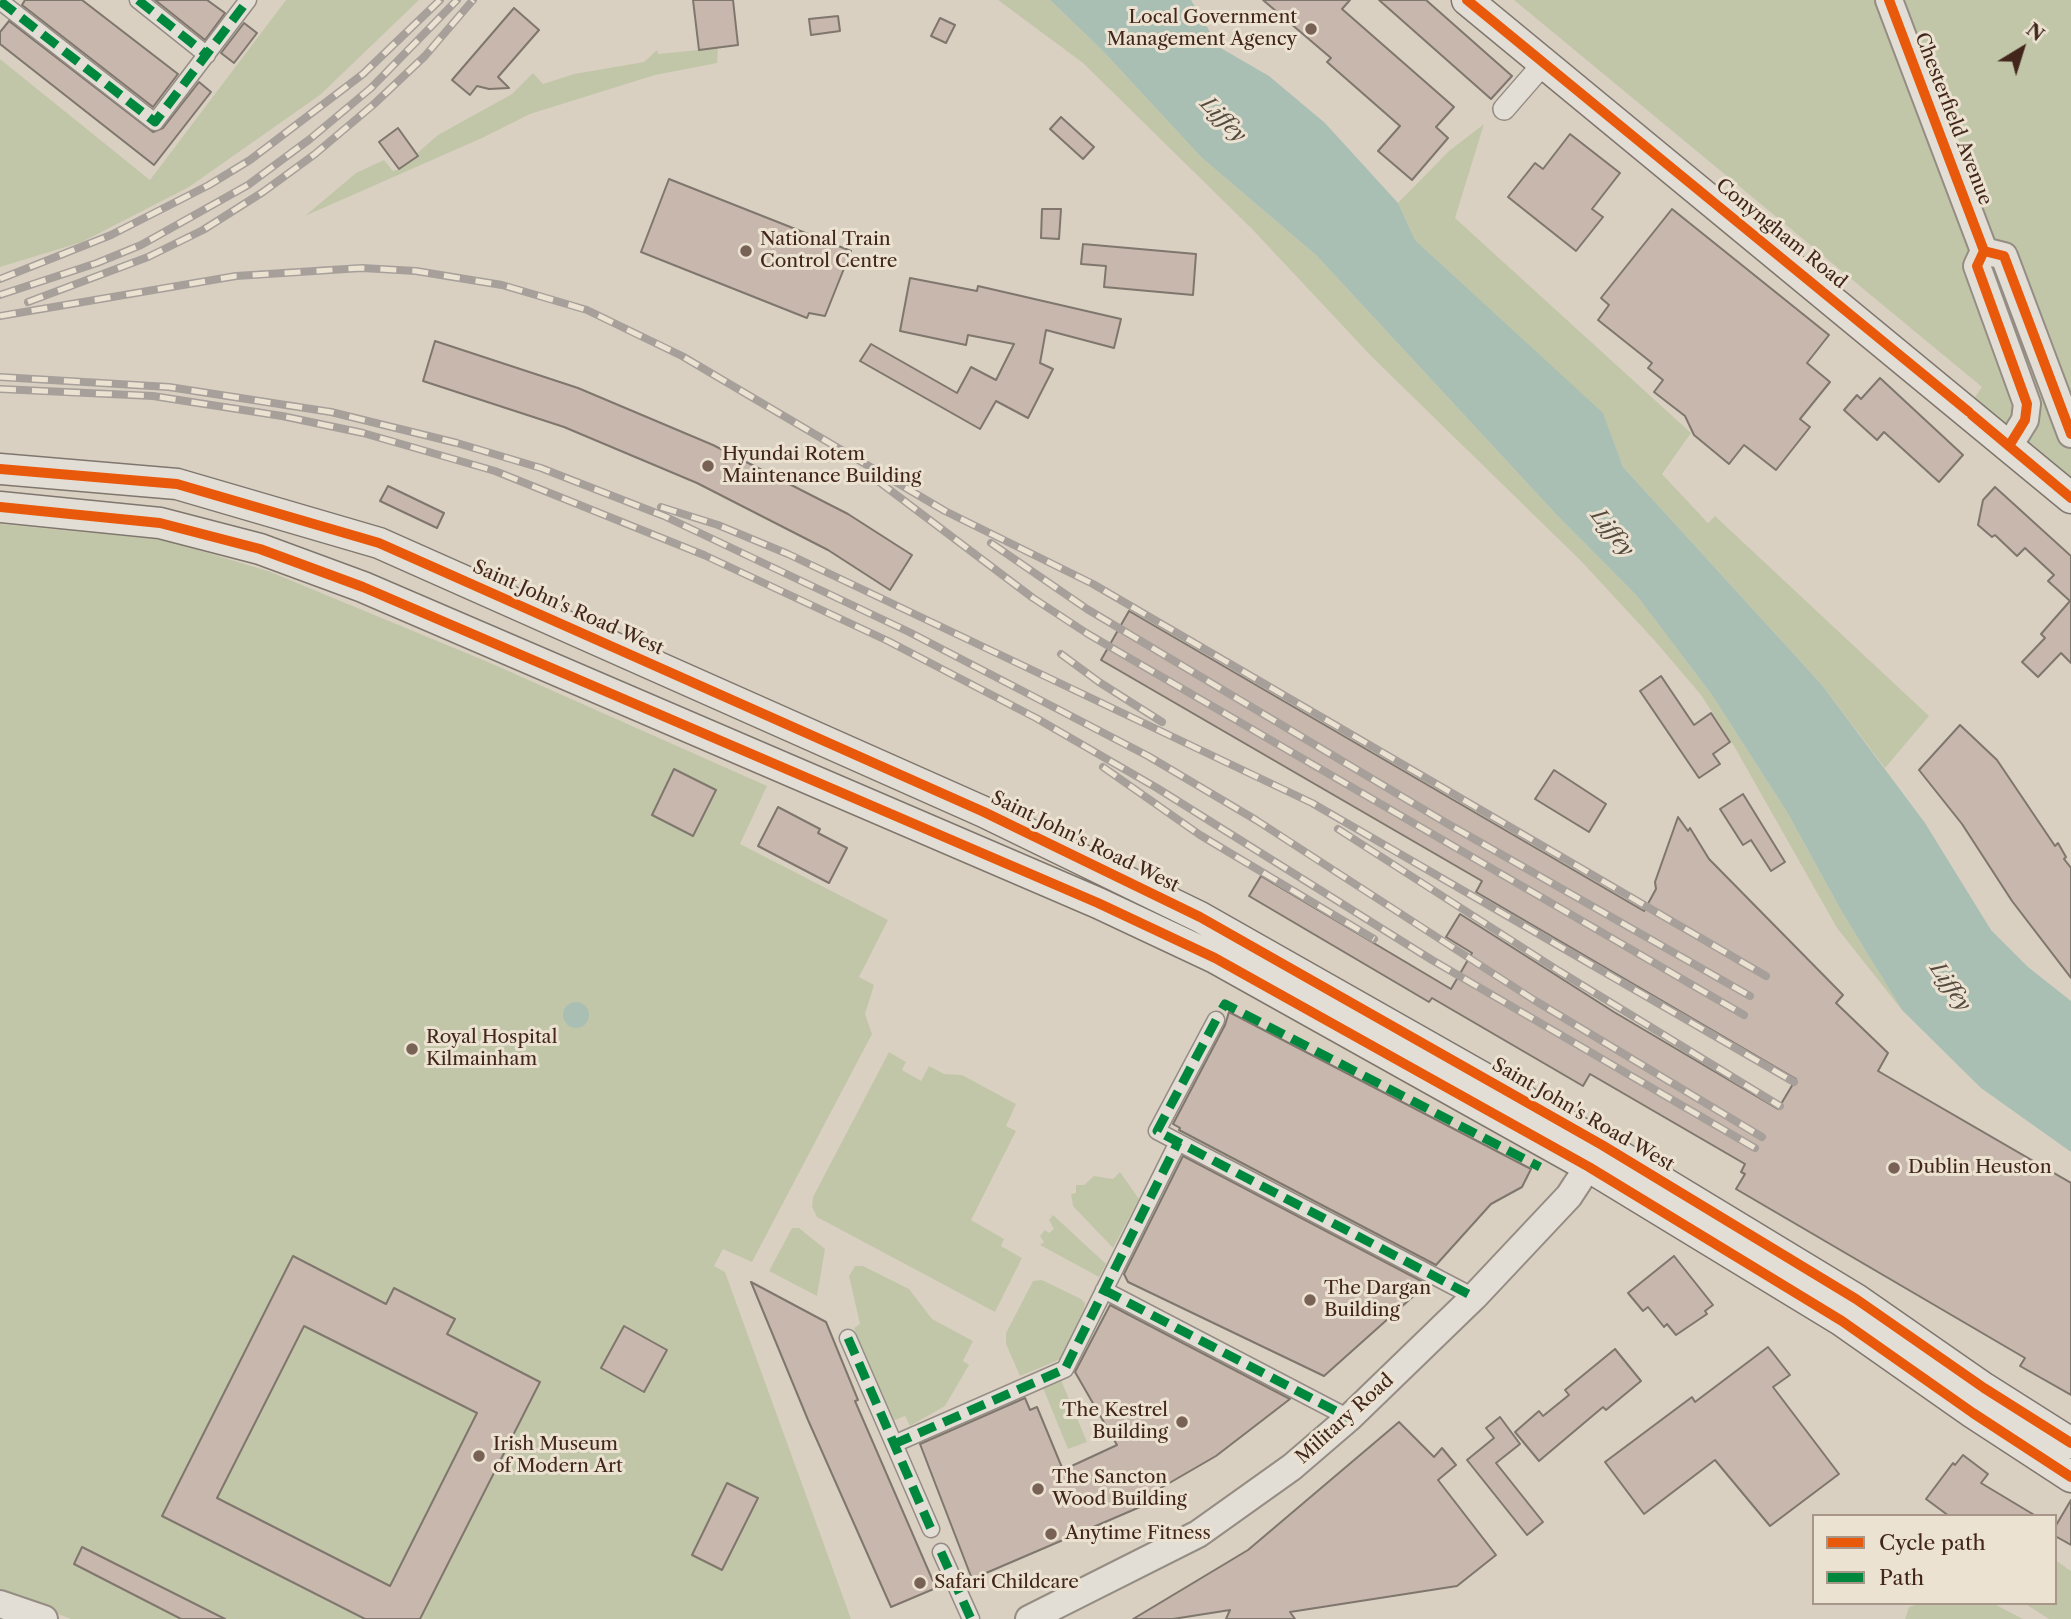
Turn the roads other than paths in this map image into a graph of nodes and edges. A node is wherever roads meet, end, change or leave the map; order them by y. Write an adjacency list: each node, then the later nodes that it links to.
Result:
1 (138, 0): 6 (street)
2 (248, 0): 6 (street)
3 (1467, 0): 7 (main road, Conyngham Road)
4 (1889, 0): 9 (street, Chesterfield Avenue)
5 (0, 1): 6 (street)
6 (207, 55)
7 (1544, 62): 8 (street); 11 (main road, Conyngham Road)
8 (1504, 109)
9 (1984, 251): 10 (street); 11 (street, Chesterfield Avenue)
10 (2071, 435)
11 (2009, 446): 13 (main road, Conyngham Road)
12 (0, 469): 17 (main road, Saint John's Road West)
13 (2071, 498)
14 (0, 507): 17 (main road, Saint John's Road West)
15 (1216, 1020): 16 (street)
16 (1178, 1142): 18 (street); 19 (street)
17 (1596, 1156): 19 (street, Military Road); 22 (main road, Saint John's Road West); 24 (main road, Saint John's Road West)
18 (1104, 1290): 21 (street); 23 (street)
19 (1474, 1297): 21 (street, Military Road)
20 (848, 1338): 23 (street)
21 (1349, 1418): 30 (street, Military Road)
22 (2071, 1443)
23 (894, 1444): 25 (street)
24 (2071, 1477)
25 (931, 1529)
26 (941, 1552): 29 (street)
27 (0, 1604): 28 (street)
28 (44, 1619)
29 (971, 1619)
30 (1029, 1619)

